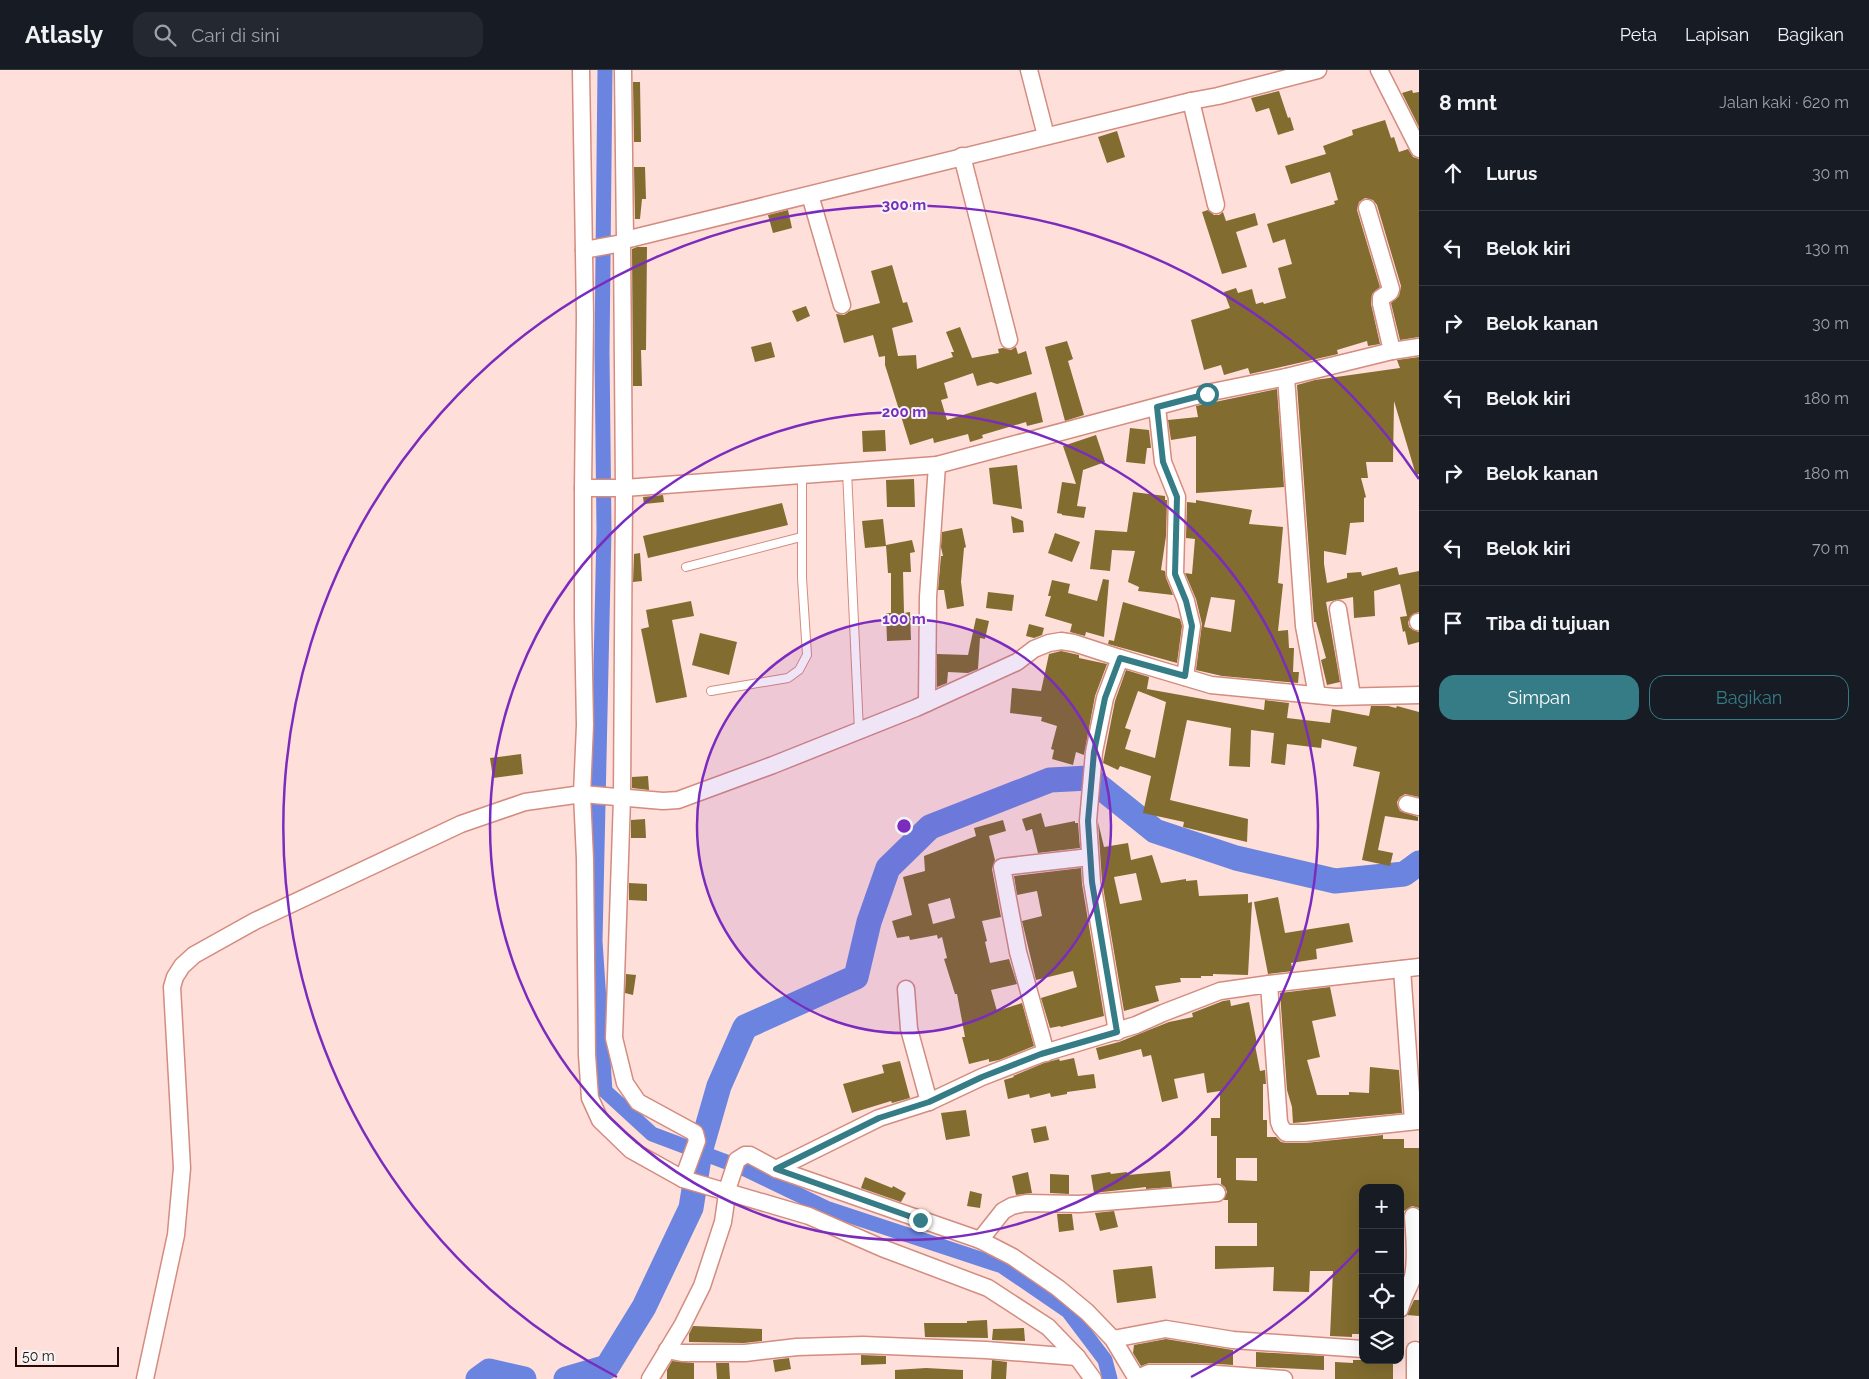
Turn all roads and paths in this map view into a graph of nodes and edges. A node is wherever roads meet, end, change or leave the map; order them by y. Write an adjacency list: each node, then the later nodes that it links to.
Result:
1 (581, 70): 14 (street)
2 (623, 70): 13 (street)
3 (1029, 70): 7 (street)
4 (1318, 70): 6 (street)
5 (1379, 70): 8 (street)
6 (1191, 101): 7 (street); 11 (street)
7 (1046, 136): 9 (street)
8 (1419, 149)
9 (962, 156): 10 (street); 16 (street)
10 (810, 195): 13 (street); 15 (street)
11 (1216, 205)
12 (1367, 208): 18 (street)
13 (621, 242): 14 (street); 25 (street)
14 (588, 249): 24 (street)
15 (842, 305)
16 (1009, 340)
17 (1419, 346): 18 (street)
18 (1392, 351): 19 (street)
19 (1286, 377): 20 (street); 32 (street)
20 (1157, 407): 21 (street); 30 (street)
21 (938, 464): 22 (street); 35 (street)
22 (847, 471): 23 (street); 36 (lane)
23 (802, 475): 25 (street); 26 (lane)
24 (585, 488): 25 (street); 37 (street)
25 (622, 488): 38 (street)
26 (801, 537): 27 (lane); 31 (lane)
27 (686, 567)
28 (1338, 608): 34 (street)
29 (1120, 658): 30 (street); 35 (street); 39 (street)
30 (1185, 676): 32 (street)
31 (711, 691)
32 (1317, 695): 34 (street)
33 (1419, 695): 34 (street)
34 (1352, 696)
35 (927, 703): 36 (street)
36 (859, 731): 38 (street)
37 (586, 795): 38 (street); 49 (street); 60 (street)
38 (618, 798): 49 (street)
39 (1090, 857): 44 (street); 45 (street)
40 (1419, 967): 41 (street)
41 (1402, 969): 42 (street); 47 (street)
42 (1269, 984): 44 (street); 47 (street)
43 (906, 989): 46 (street)
44 (1117, 1032): 45 (street)
45 (1046, 1053): 46 (street)
46 (929, 1102): 48 (street)
47 (1416, 1121)
48 (776, 1169): 50 (street); 53 (street)
49 (687, 1175): 50 (street)
50 (723, 1189): 57 (street); 59 (street)
51 (1217, 1193): 53 (street)
52 (1413, 1216): 54 (street)
53 (980, 1240): 55 (street)
54 (1404, 1294)
55 (1113, 1339): 56 (street); 63 (street)
56 (1359, 1349)
57 (667, 1350): 59 (street); 61 (street)
58 (1412, 1351): 65 (street)
59 (1077, 1357): 62 (street)
60 (145, 1379)
61 (650, 1379)
62 (1093, 1379)
63 (1137, 1379): 64 (street)
64 (1284, 1379)
65 (1415, 1379)

